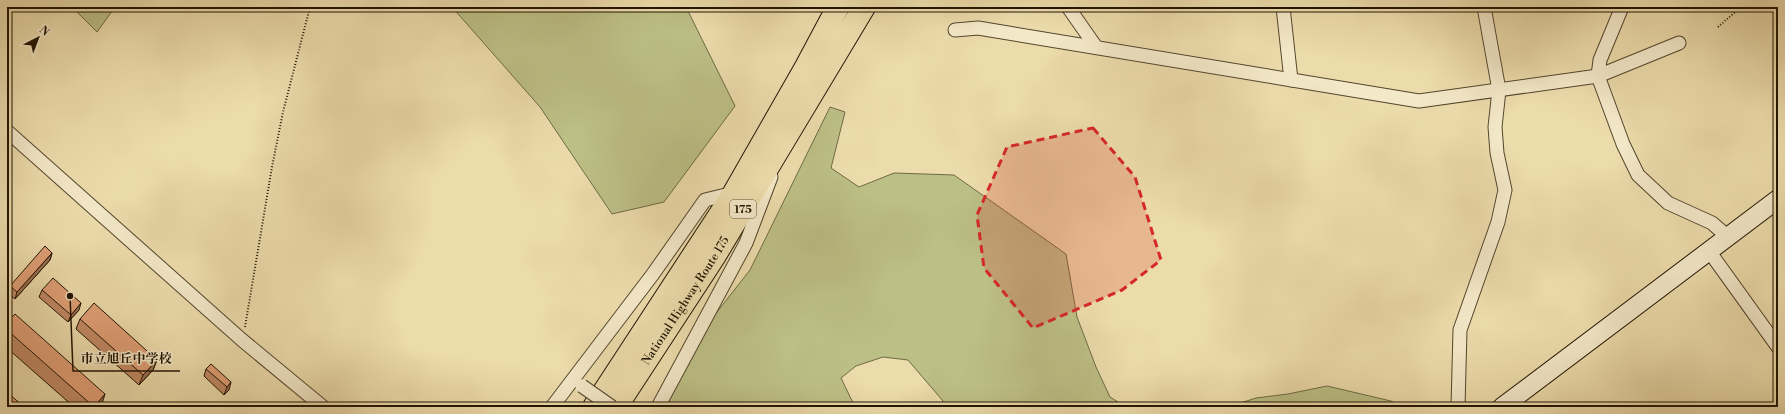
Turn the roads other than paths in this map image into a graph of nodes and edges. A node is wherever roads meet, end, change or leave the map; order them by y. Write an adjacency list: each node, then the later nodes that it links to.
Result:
1 (838, 7): 15 (highway, National Highway Route 175 / 175)
2 (864, 7): 14 (highway, National Highway Route 175 / 175)
3 (1068, 7): 9 (street)
4 (1283, 7): 11 (street)
5 (1484, 7): 12 (street)
6 (1622, 7): 10 (street)
7 (955, 30): 9 (street)
8 (1679, 43): 10 (street)
9 (1096, 47): 11 (street)
10 (1598, 76): 12 (street); 17 (street)
11 (1291, 80): 12 (street)
12 (1499, 90): 27 (street)
13 (7, 131): 21 (street)
14 (786, 136): 25 (highway, National Highway Route 175 / 175); 26 (street)
15 (734, 192): 20 (street); 23 (highway, National Highway Route 175 / 175)
16 (1778, 199): 17 (street)
17 (1728, 237): 18 (street)
18 (1709, 251): 19 (street); 28 (street)
19 (1778, 347)
20 (578, 382): 22 (street); 24 (street, bridge)
21 (323, 407)
22 (552, 407)
23 (594, 407)
24 (612, 407)
25 (616, 407)
26 (658, 407)
27 (1458, 407)
28 (1502, 407)

